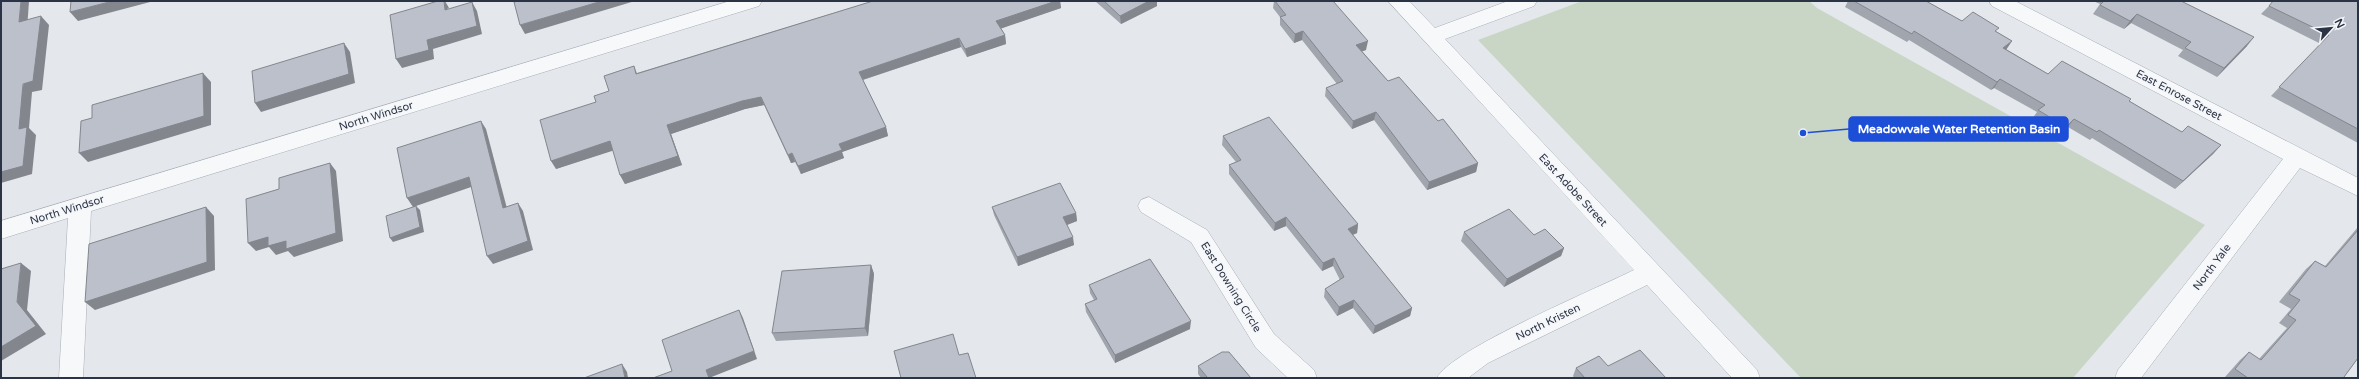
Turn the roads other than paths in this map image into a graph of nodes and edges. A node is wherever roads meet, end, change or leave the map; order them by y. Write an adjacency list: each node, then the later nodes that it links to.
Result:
1 (752, 1): 8 (street, North Windsor)
2 (1398, 1): 5 (street, East Adobe Street)
3 (1527, 1): 5 (street)
4 (1999, 1): 6 (street, East Enrose Street)
5 (1432, 37): 11 (street, East Adobe Street)
6 (2297, 156): 7 (street, East Enrose Street); 16 (street, North Yale)
7 (2358, 188)
8 (80, 206): 10 (street, North Windsor); 12 (street)
9 (1149, 206): 13 (street, East Downing Circle)
10 (1, 230)
11 (1650, 273): 14 (street, North Kristen); 15 (street, East Adobe Street)
12 (71, 378)
13 (1305, 378)
14 (1449, 378)
15 (1748, 378)
16 (2127, 378)

